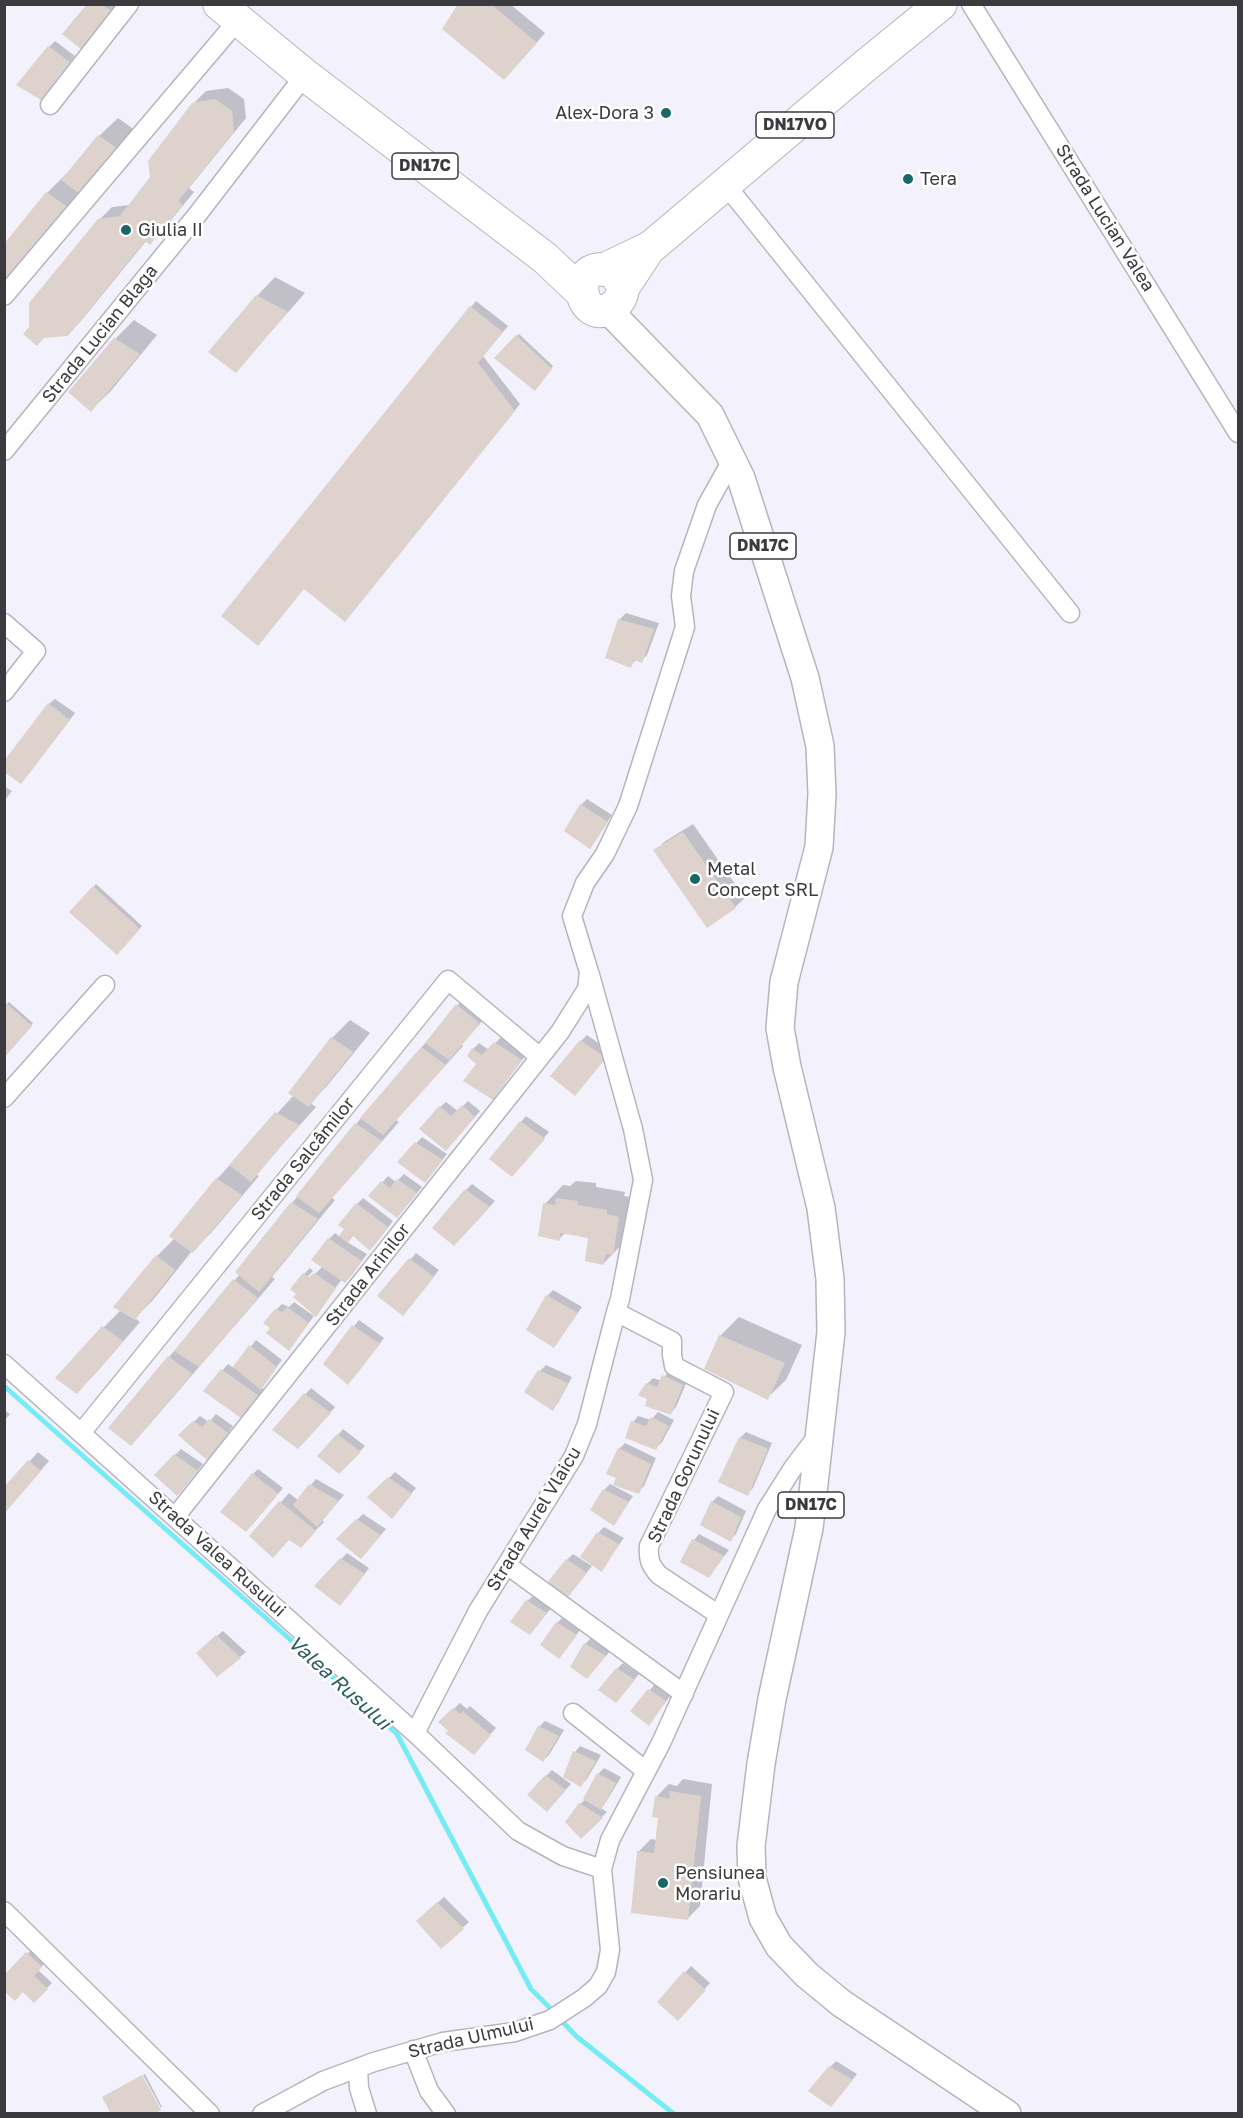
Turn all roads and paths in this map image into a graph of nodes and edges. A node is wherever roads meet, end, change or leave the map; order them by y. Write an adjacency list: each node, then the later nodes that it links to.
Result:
1 (129, 4): 6 (street)
2 (941, 4): 7 (highway, DN17VO)
3 (971, 4): 10 (street, Strada Lucian Valea)
4 (229, 12): 5 (highway, DN17C); 9 (street)
5 (305, 75): 8 (highway, DN17C); 11 (street, Strada Lucian Blaga)
6 (50, 105)
7 (725, 184): 8 (highway, DN17VO); 13 (street)
8 (604, 289): 12 (main road, DN17C)
9 (4, 296)
10 (1239, 433)
11 (4, 451)
12 (732, 460): 16 (street, Strada Aurel Vlaicu); 23 (main road, DN17C)
13 (1070, 613)
14 (4, 623): 15 (street)
15 (4, 692)
16 (589, 972): 18 (street, Strada Arinilor); 20 (street, Strada Aurel Vlaicu)
17 (105, 985): 19 (street)
18 (540, 1057): 22 (street, Strada Salcâmilor); 24 (street, Strada Arinilor)
19 (4, 1098)
20 (616, 1312): 25 (street, Strada Aurel Vlaicu); 26 (street, Strada Gorunului)
21 (4, 1364): 22 (street, Strada Valea Rusului)
22 (81, 1433): 24 (street, Strada Valea Rusului)
23 (820, 1434): 26 (street); 35 (main road, DN17C)
24 (176, 1517): 29 (street, Strada Valea Rusului)
25 (507, 1565): 27 (street); 29 (street, Strada Aurel Vlaicu)
26 (719, 1615): 27 (street)
27 (684, 1694): 30 (street)
28 (573, 1713): 30 (street)
29 (415, 1733): 31 (street, Strada Valea Rusului)
30 (646, 1771): 31 (street)
31 (602, 1869): 33 (street, Strada Ulmului)
32 (4, 1911): 36 (street)
33 (413, 2050): 34 (street, Strada Ulmului); 39 (street)
34 (358, 2068): 37 (street, Strada Ulmului); 38 (street)
35 (1002, 2109)
36 (210, 2114)
37 (262, 2114)
38 (367, 2114)
39 (446, 2114)

